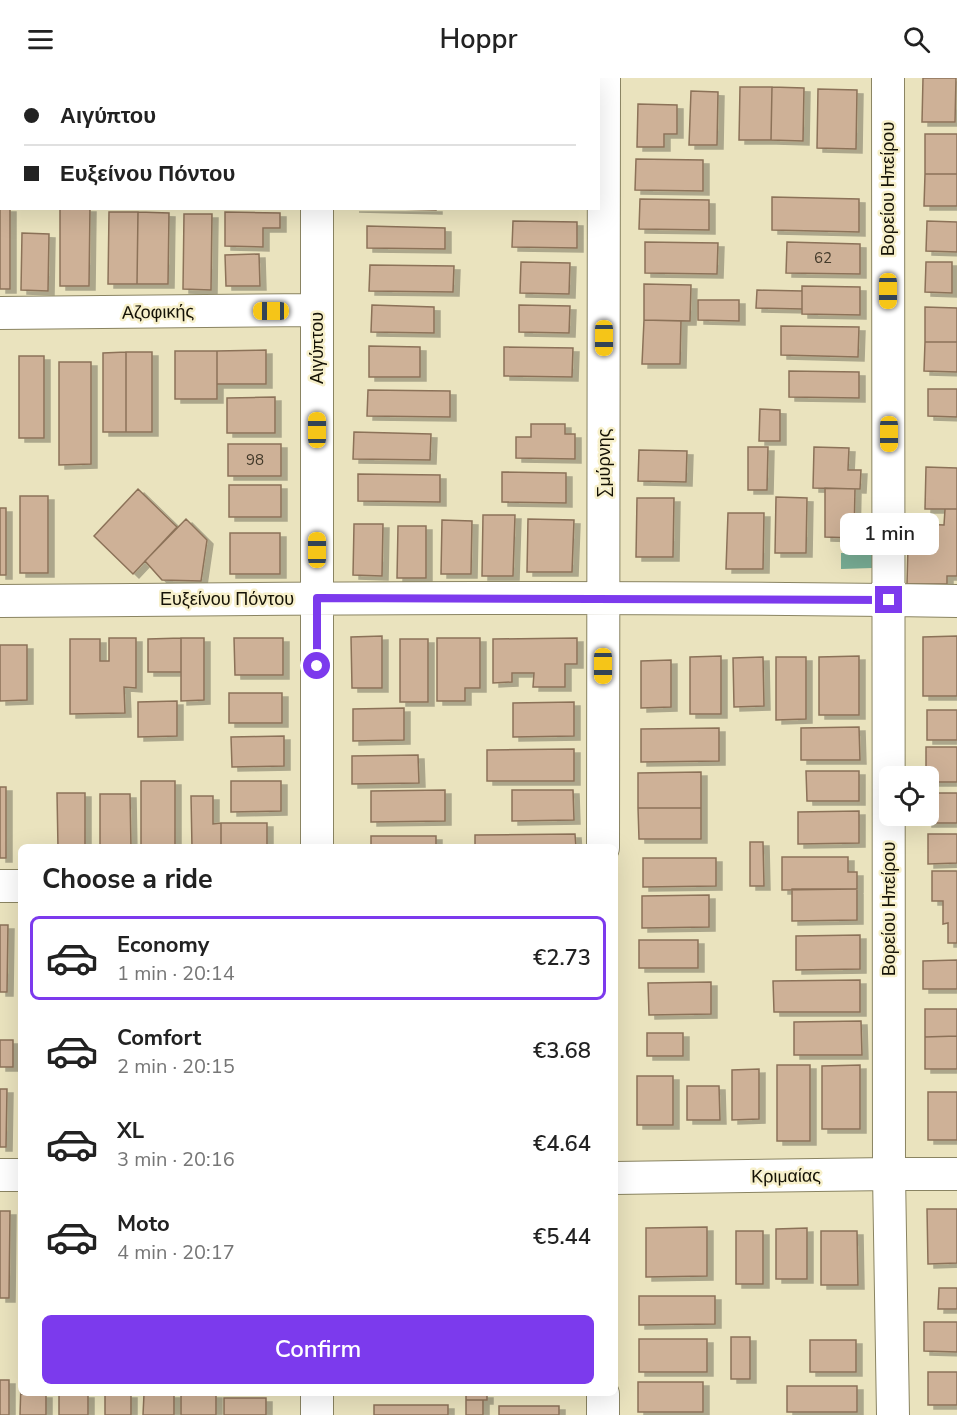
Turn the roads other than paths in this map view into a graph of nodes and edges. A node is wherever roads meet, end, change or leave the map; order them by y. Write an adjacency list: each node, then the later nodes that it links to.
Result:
1 (604, 78): 7 (street, Σμύρνης)
2 (888, 78): 8 (street, Βορείου Ηπείρου)
3 (316, 210): 4 (street, Αιγύπτου)
4 (316, 310): 5 (street, Αζοφικής); 6 (street, Αιγύπτου)
5 (0, 314)
6 (317, 598): 7 (street, Ευξείνου Πόντου); 9 (street, Ευξείνου Πόντου); 11 (street, Αιγύπτου)
7 (603, 598): 8 (street, Ευξείνου Πόντου); 12 (street, Σμύρνης)
8 (889, 600): 10 (street, Ευξείνου Πόντου); 15 (street, Βορείου Ηπείρου)
9 (0, 601)
10 (957, 601)
11 (317, 844)
12 (603, 844)
13 (0, 886): 14 (street)
14 (18, 886)
15 (889, 1174): 16 (street, Κριμαίας); 19 (street, Κριμαίας); 24 (street, Βορείου Ηπείρου)
16 (957, 1174)
17 (0, 1175): 18 (street)
18 (18, 1175)
19 (618, 1178)
20 (317, 1396): 22 (street)
21 (603, 1396): 23 (street)
22 (317, 1415)
23 (603, 1415)
24 (893, 1415)

